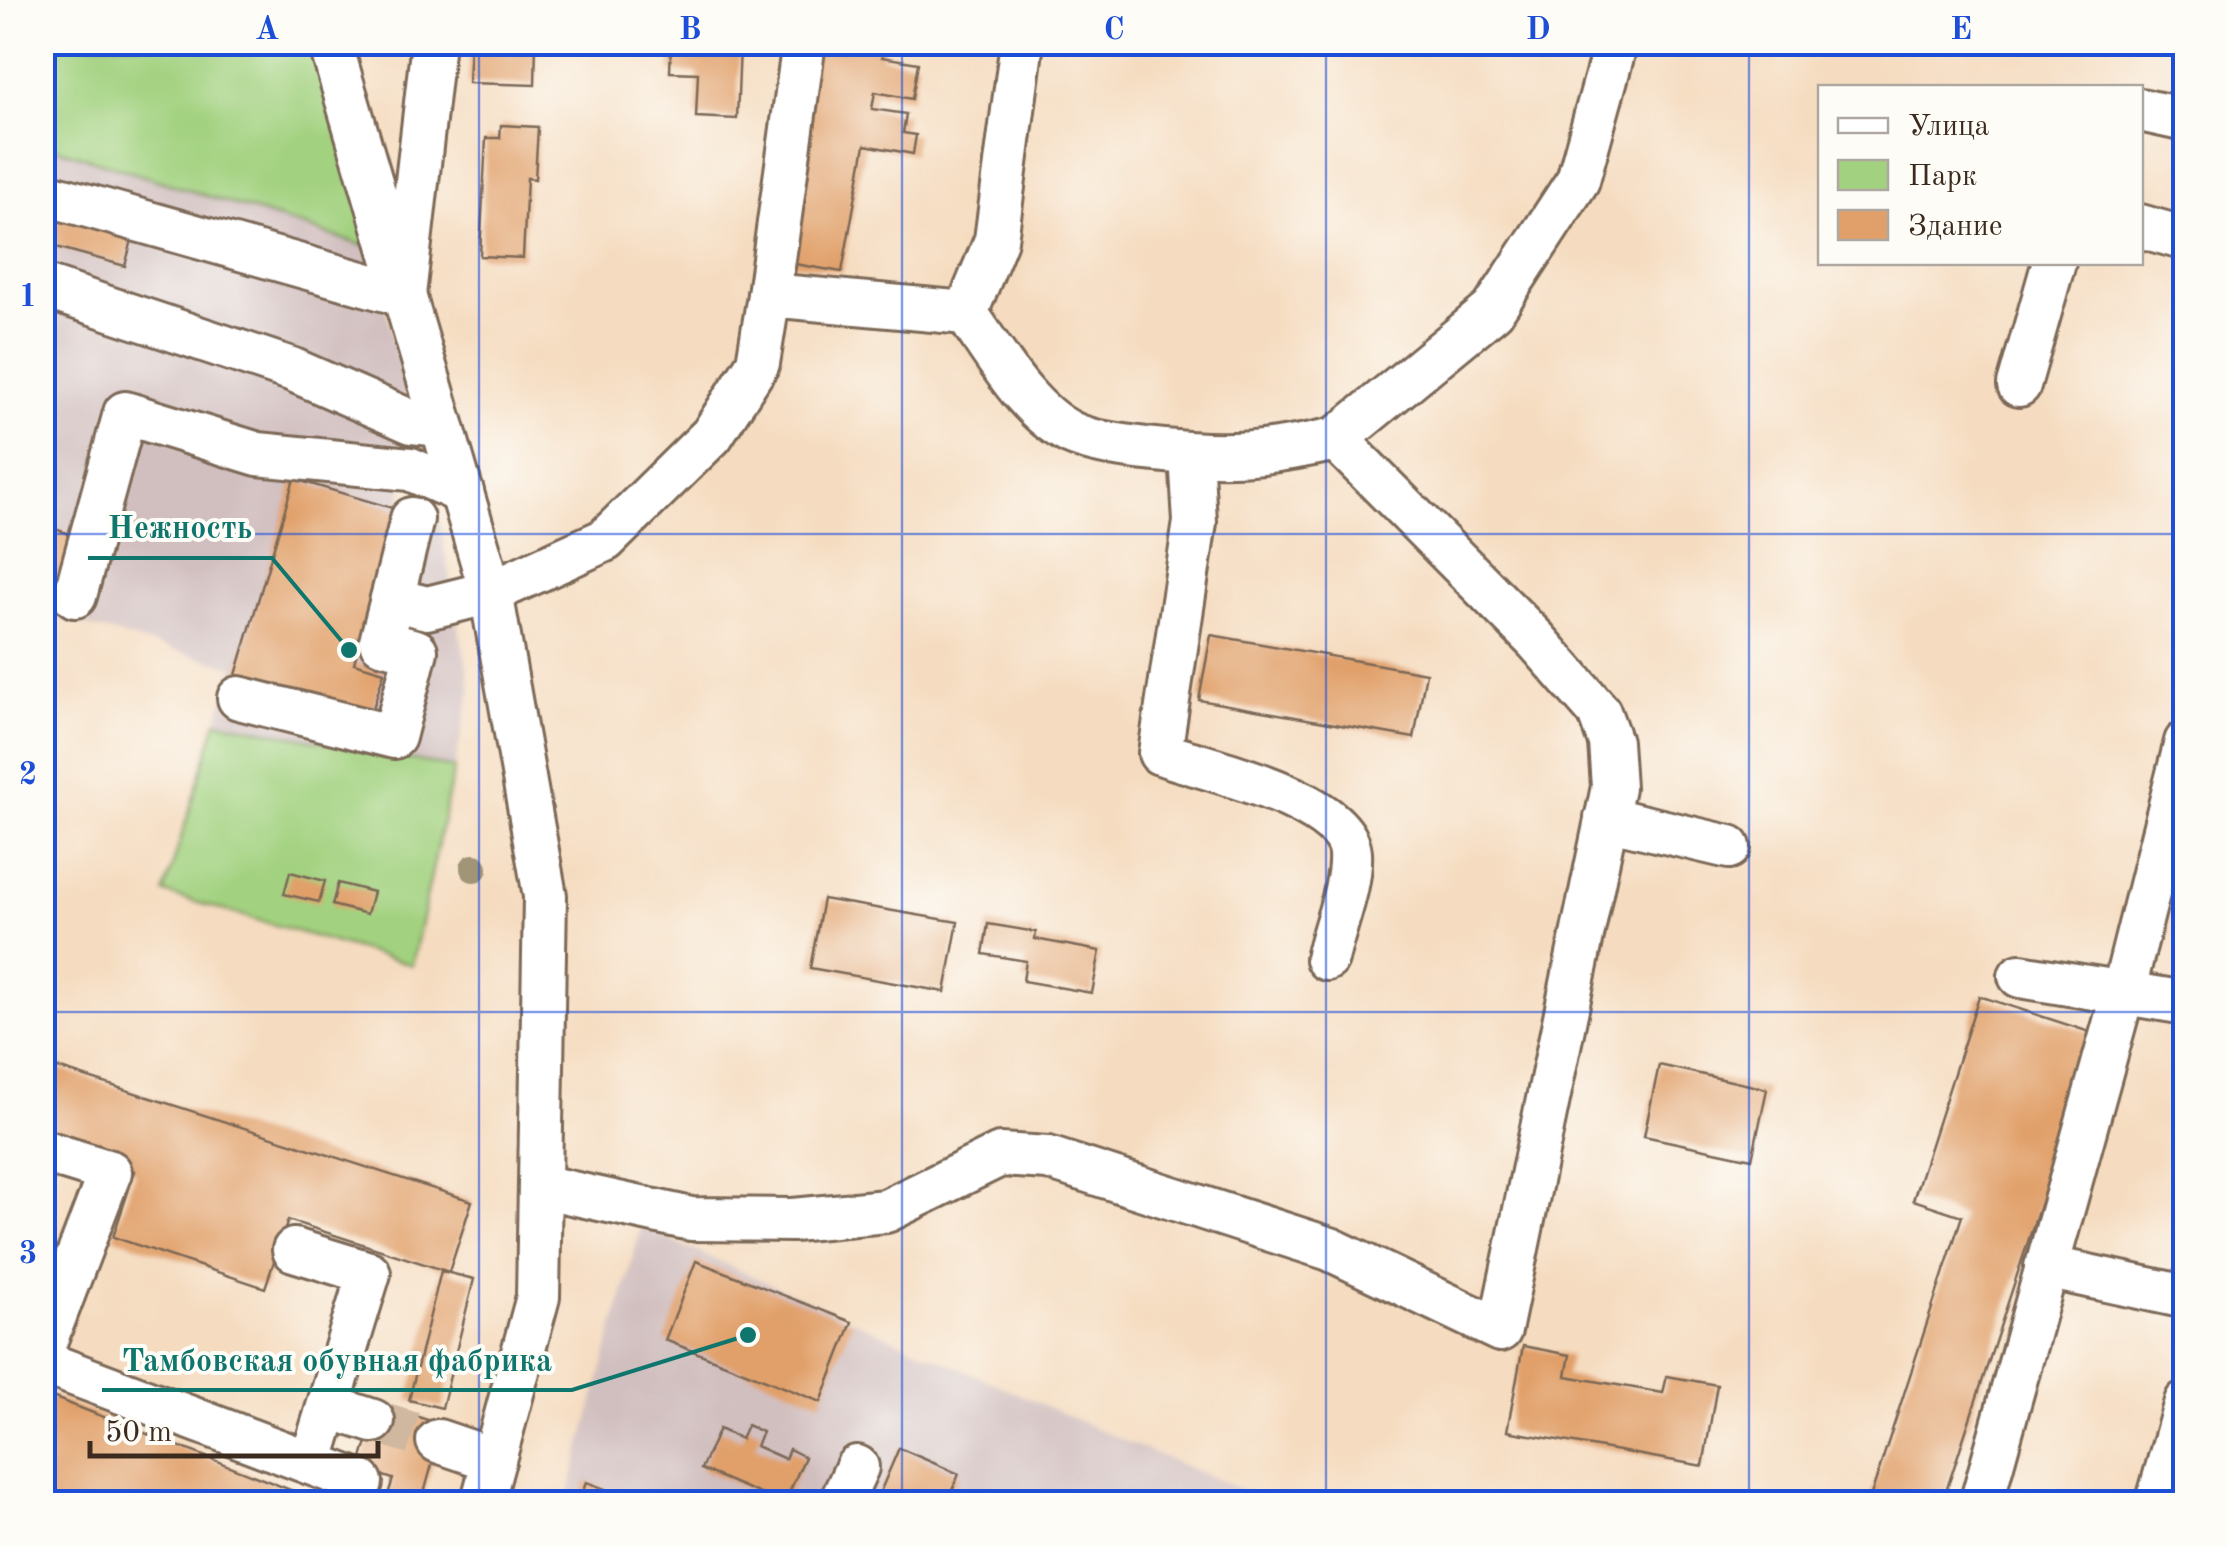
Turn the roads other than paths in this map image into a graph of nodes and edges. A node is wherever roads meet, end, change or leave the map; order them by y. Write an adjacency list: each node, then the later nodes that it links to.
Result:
1 (330, 42): 13 (lane)
2 (433, 42): 13 (lane)
3 (804, 42): 14 (lane)
4 (1022, 42): 15 (lane)
5 (1616, 42): 18 (lane)
6 (2143, 111): 7 (lane)
7 (2186, 120)
8 (42, 193): 13 (lane)
9 (2143, 227): 10 (lane)
10 (2186, 240)
11 (2053, 265): 16 (lane)
12 (42, 286): 17 (lane)
13 (404, 294): 17 (lane)
14 (770, 294): 15 (lane); 22 (lane)
15 (966, 313): 19 (lane)
16 (2019, 384)
17 (442, 425): 20 (lane)
18 (1336, 439): 19 (lane); 27 (lane)
19 (1191, 454): 29 (lane)
20 (462, 492): 22 (lane); 23 (lane)
21 (412, 520): 24 (lane)
22 (491, 592): 24 (lane); 34 (lane)
23 (75, 596)
24 (410, 604): 25 (lane)
25 (240, 698)
26 (2186, 742): 31 (lane)
27 (1606, 818): 28 (lane); 34 (lane)
28 (1729, 847)
29 (1327, 958)
30 (2020, 976): 31 (lane)
31 (2123, 993): 32 (lane); 36 (lane)
32 (2186, 1004)
33 (42, 1151): 38 (lane)
34 (540, 1186): 44 (lane)
35 (294, 1250): 41 (lane)
36 (2046, 1267): 37 (lane); 48 (lane)
37 (2186, 1297)
38 (42, 1350)
39 (42, 1362): 45 (lane)
40 (2186, 1402): 49 (lane)
41 (330, 1407): 42 (lane); 45 (lane)
42 (374, 1421)
43 (438, 1442): 44 (lane)
44 (494, 1460): 47 (lane)
45 (311, 1463): 46 (lane)
46 (353, 1504)
47 (482, 1504)
48 (1981, 1504)
49 (2157, 1504)

